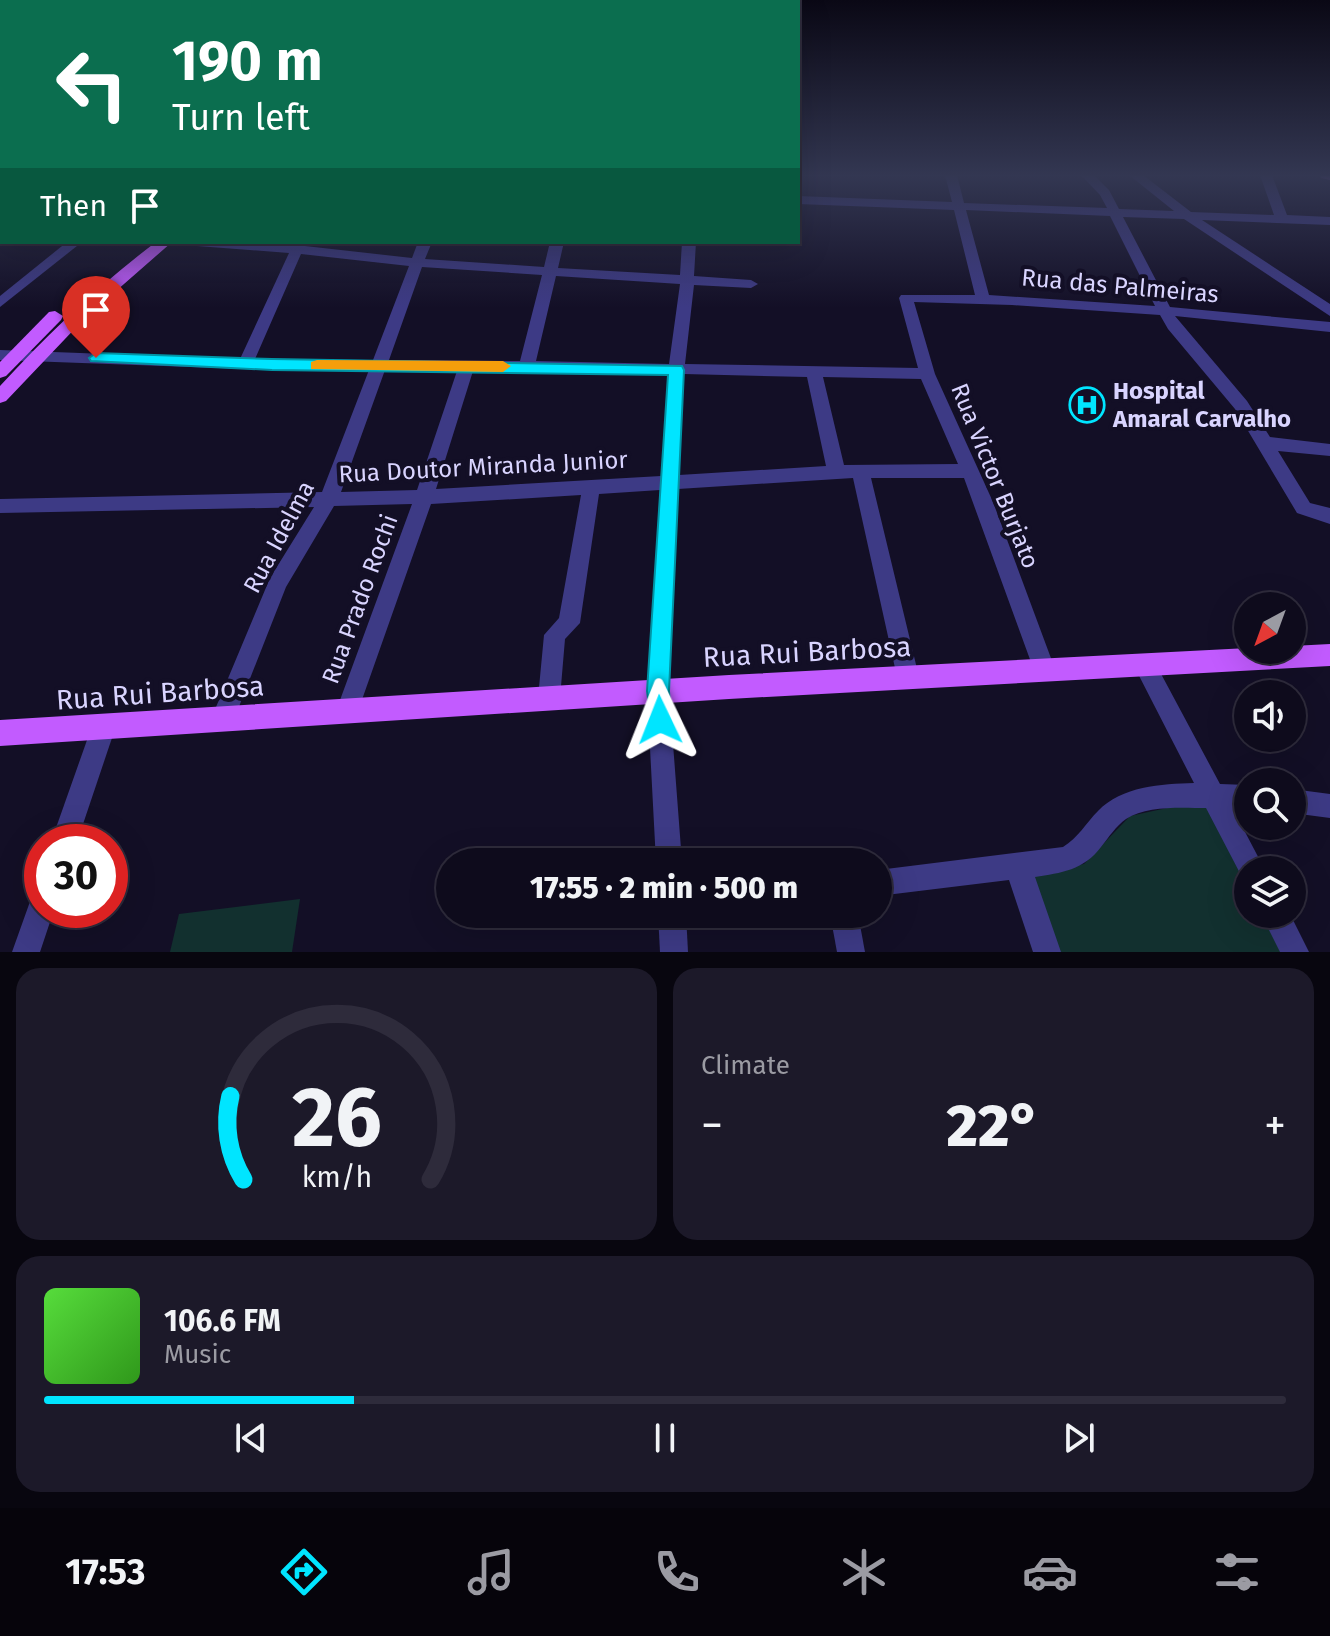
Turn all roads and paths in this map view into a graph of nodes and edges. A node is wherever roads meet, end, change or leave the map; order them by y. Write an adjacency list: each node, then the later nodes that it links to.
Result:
1 (963, 219): 17 (street)
2 (1119, 219): 19 (street)
3 (1193, 219): 20 (street)
4 (73, 244): 18 (street)
5 (142, 244): 22 (main road)
6 (162, 244): 23 (main road)
7 (247, 244): 11 (street)
8 (424, 244): 12 (street, Rua Idelma)
9 (557, 244): 13 (street)
10 (689, 244): 14 (street)
11 (297, 246): 12 (street); 24 (street)
12 (417, 263): 13 (street); 26 (street, Rua Idelma)
13 (552, 272): 14 (street); 25 (street)
14 (687, 281): 15 (street); 28 (street)
15 (751, 284)
16 (906, 298): 17 (street, Rua das Palmeiras); 31 (street, Rua Victor Burjato)
17 (983, 298): 19 (street, Rua das Palmeiras)
18 (0, 303)
19 (1164, 310): 21 (street, Rua das Palmeiras); 33 (street)
20 (1330, 311)
21 (1330, 327)
22 (8, 355): 23 (street); 29 (main road)
23 (37, 355): 24 (street); 32 (main road)
24 (245, 364): 26 (street)
25 (527, 366): 27 (street); 28 (street)
26 (379, 367): 27 (street); 41 (street, Rua Idelma)
27 (466, 367): 40 (street, Rua Prado Rochi)
28 (676, 370): 30 (street); 38 (street)
29 (0, 372)
30 (814, 373): 31 (street); 37 (street)
31 (927, 374): 36 (street, Rua Victor Burjato)
32 (0, 397)
33 (1264, 443): 34 (street); 43 (street)
34 (1330, 450)
35 (860, 471): 36 (street, Rua Doutor Miranda Junior); 37 (street, Rua Doutor Miranda Junior); 47 (street)
36 (968, 471): 46 (street, Rua Victor Burjato)
37 (837, 474): 38 (street, Rua Doutor Miranda Junior)
38 (671, 481): 39 (street, Rua Doutor Miranda Junior); 48 (street)
39 (591, 487): 40 (street, Rua Doutor Miranda Junior); 49 (street)
40 (424, 497): 41 (street, Rua Doutor Miranda Junior); 50 (street, Rua Prado Rochi)
41 (329, 498): 42 (street, Rua Doutor Miranda Junior); 51 (street, Rua Idelma)
42 (0, 506)
43 (1330, 516)
44 (1330, 655): 45 (main road, Rua Rui Barbosa)
45 (1144, 664): 46 (main road, Rua Rui Barbosa); 54 (street)
46 (1044, 669): 47 (main road, Rua Rui Barbosa)
47 (908, 677): 48 (main road, Rua Rui Barbosa)
48 (658, 691): 49 (main road, Rua Rui Barbosa); 59 (street)
49 (549, 698): 50 (main road, Rua Rui Barbosa)
50 (347, 711): 51 (main road, Rua Rui Barbosa)
51 (223, 719): 52 (main road, Rua Rui Barbosa)
52 (104, 726): 53 (main road, Rua Rui Barbosa); 58 (street)
53 (0, 733)
54 (1213, 796): 55 (street); 60 (street); 61 (street)
55 (1234, 797)
56 (1306, 803): 57 (street)
57 (1330, 806)
58 (70, 824)
59 (668, 848)
60 (1245, 856)
61 (1018, 866): 62 (street); 70 (street)
62 (892, 881)
63 (34, 928): 67 (street)
64 (673, 928): 68 (street)
65 (847, 928): 69 (street)
66 (1282, 928): 71 (street)
67 (26, 952)
68 (674, 952)
69 (851, 952)
70 (1047, 952)
71 (1295, 952)

